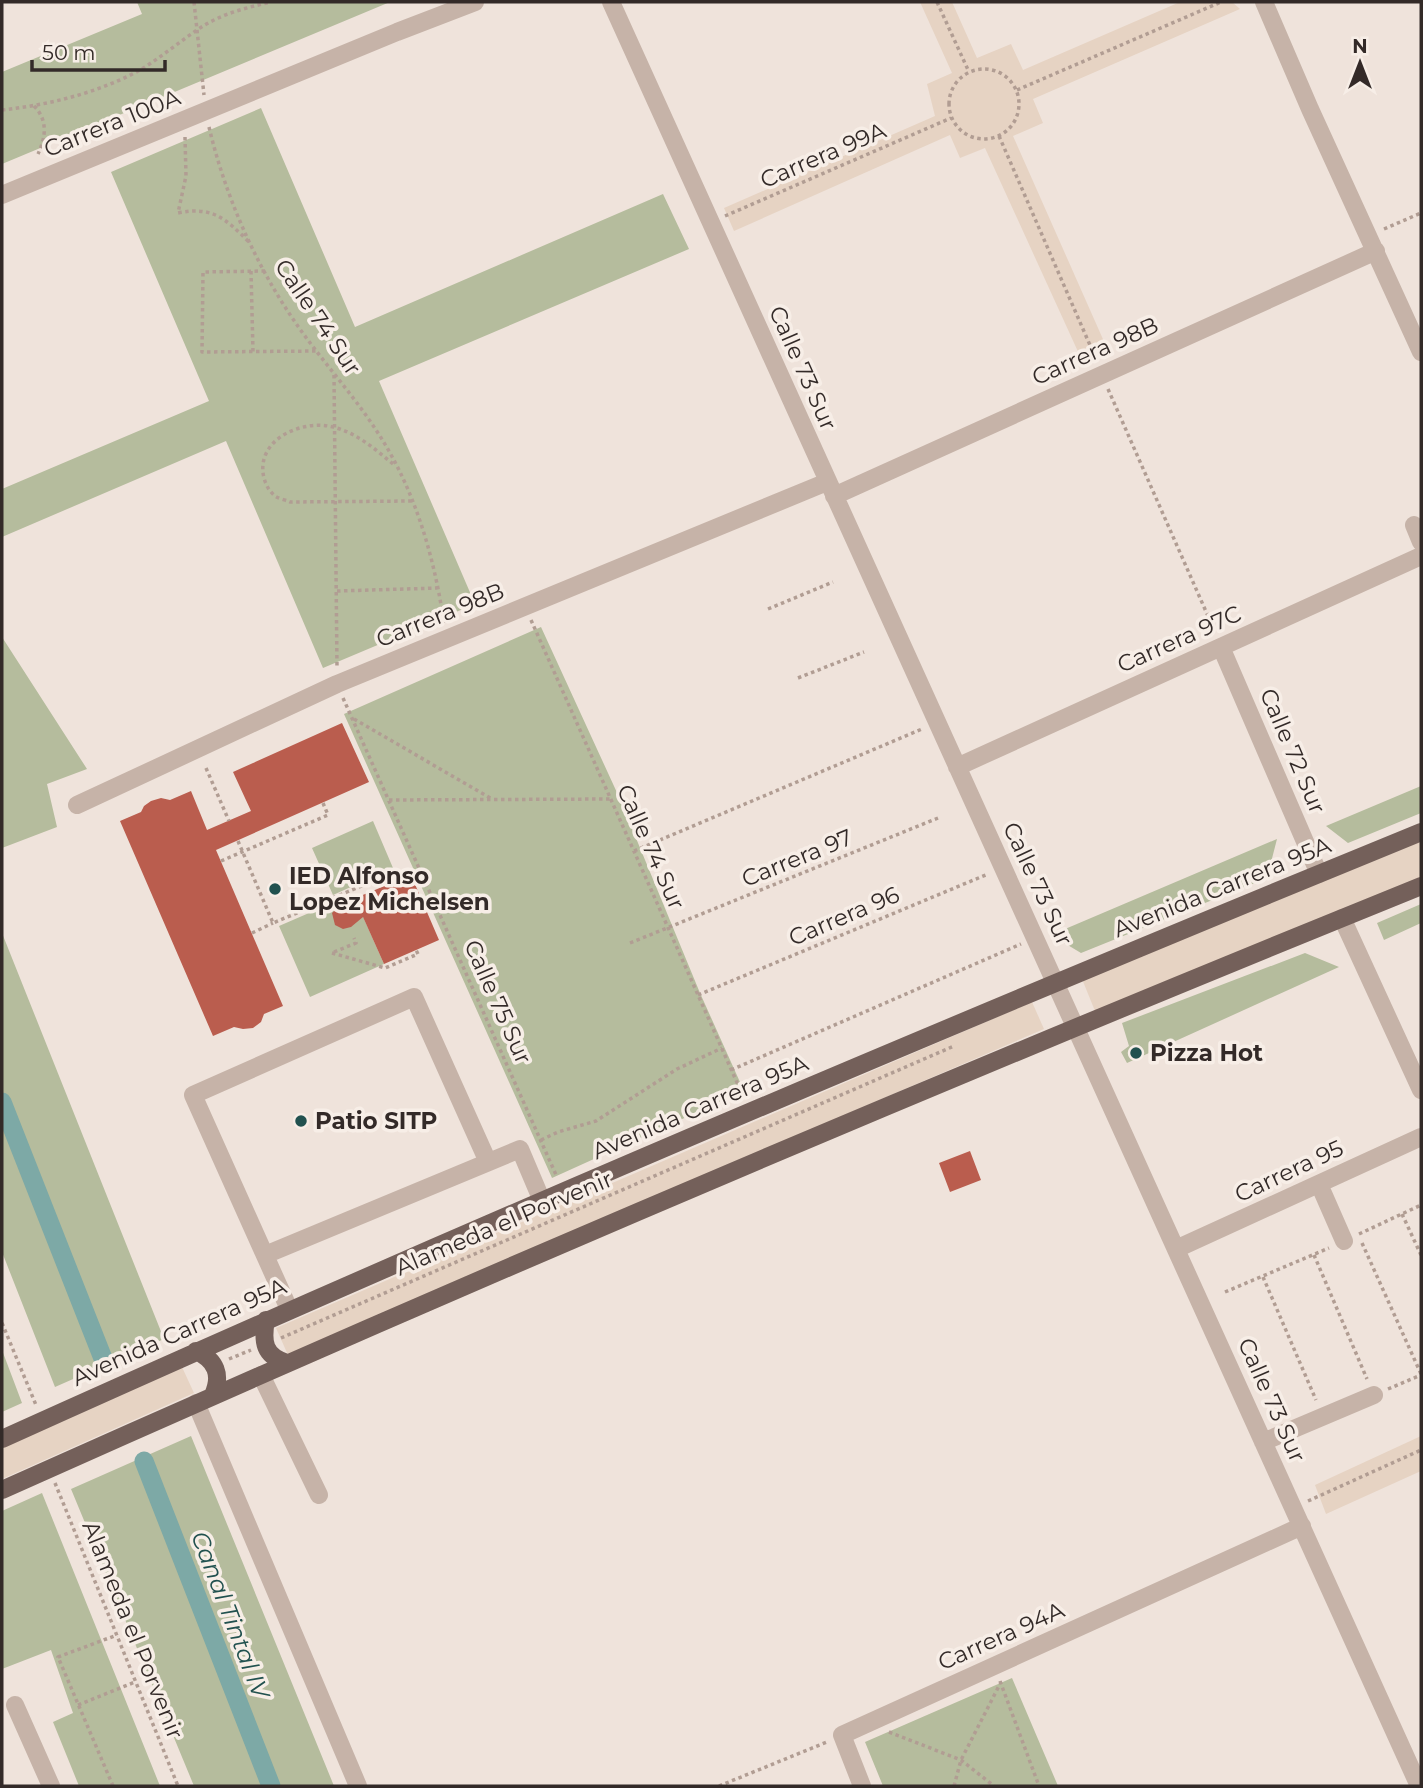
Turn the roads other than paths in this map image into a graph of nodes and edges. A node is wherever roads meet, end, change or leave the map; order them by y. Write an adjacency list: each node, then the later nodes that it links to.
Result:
1 (475, 2): 4 (street, Carrera 100A)
2 (611, 2): 7 (street, Calle 73 Sur)
3 (1264, 2): 5 (street)
4 (2, 195)
5 (1373, 243): 6 (street); 7 (street, Carrera 98B)
6 (1421, 352)
7 (831, 489): 10 (street, Calle 73 Sur); 11 (street, Carrera 98B)
8 (1421, 556): 9 (street, Carrera 97C)
9 (1221, 647): 10 (street, Carrera 97C); 13 (street, Calle 72 Sur)
10 (957, 766): 16 (street, Calle 73 Sur)
11 (77, 805)
12 (1421, 832): 13 (main road, Avenida Carrera 95A)
13 (1319, 874): 16 (main road, Avenida Carrera 95A)
14 (1421, 886): 15 (main road)
15 (1342, 918): 17 (main road); 18 (street)
16 (1055, 982): 17 (street, Calle 73 Sur); 22 (main road, Avenida Carrera 95A)
17 (1075, 1026): 24 (street, Calle 73 Sur); 29 (main road)
18 (1421, 1090)
19 (1421, 1137): 21 (street, Carrera 95)
20 (488, 1162): 22 (street); 25 (street); 25 (street)
21 (1319, 1184): 23 (street); 24 (street, Carrera 95)
22 (542, 1201): 26 (main road, Avenida Carrera 95A)
23 (1351, 1238)
24 (1176, 1249): 35 (street, Calle 73 Sur)
25 (265, 1255): 26 (street)
26 (289, 1309): 27 (main road, Avenida Carrera 95A)
27 (266, 1320): 28 (main road, Avenida Carrera 95A); 29 (main road)
28 (196, 1351): 31 (main road); 34 (main road, Avenida Carrera 95A)
29 (287, 1363): 30 (main road)
30 (261, 1375): 31 (main road); 37 (street)
31 (214, 1395): 33 (main road)
32 (1374, 1395): 35 (street)
33 (195, 1403): 36 (main road); 42 (street)
34 (2, 1438)
35 (1264, 1442): 38 (street, Calle 73 Sur)
36 (2, 1490)
37 (319, 1495)
38 (1302, 1526): 40 (street, Calle 73 Sur); 43 (street, Carrera 94A)
39 (15, 1705): 41 (street)
40 (1418, 1776)
41 (51, 1786)
42 (358, 1786)
43 (862, 1786)

